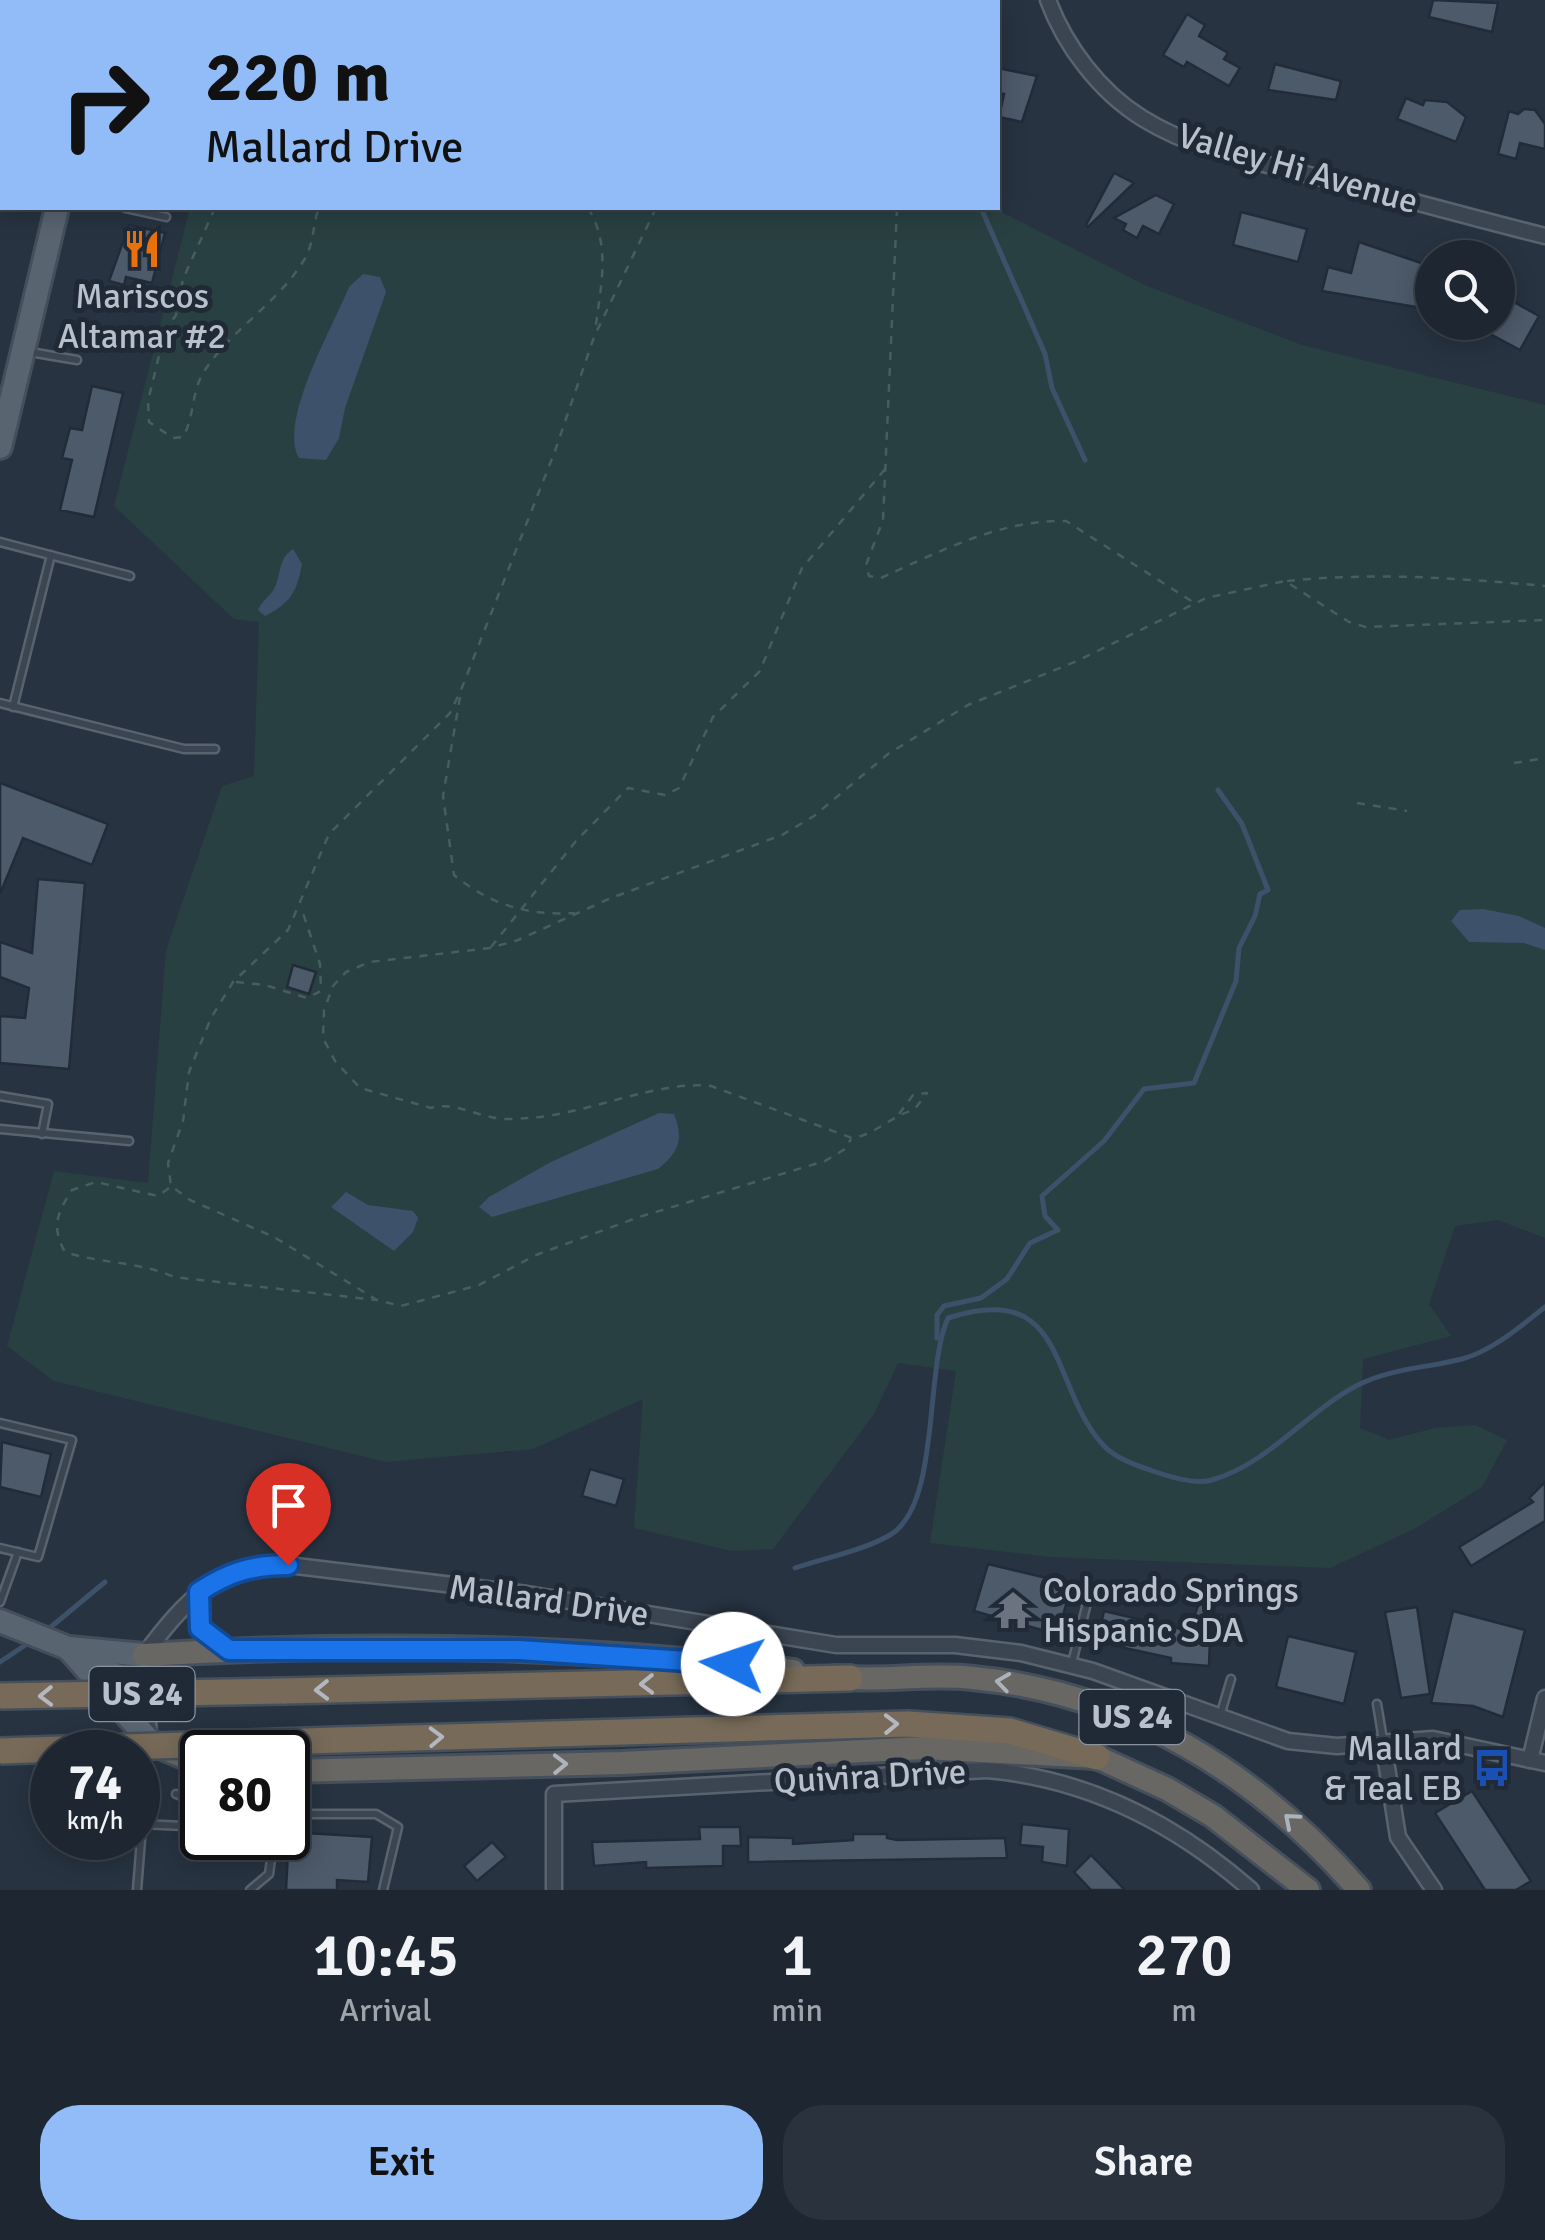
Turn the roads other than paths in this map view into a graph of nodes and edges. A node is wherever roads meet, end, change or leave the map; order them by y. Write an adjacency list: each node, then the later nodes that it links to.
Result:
1 (1048, 0): 5 (street, Valley Hi Avenue)
2 (57, 210): 6 (main road)
3 (134, 210): 4 (lane)
4 (166, 217)
5 (1545, 236)
6 (24, 350): 7 (lane); 8 (main road)
7 (78, 360)
8 (0, 447)
9 (0, 542): 10 (lane)
10 (51, 555): 11 (lane); 13 (lane)
11 (130, 576)
12 (0, 703): 13 (lane)
13 (13, 706): 14 (lane)
14 (216, 749)
15 (0, 1096): 17 (lane)
16 (0, 1129): 17 (lane)
17 (42, 1134): 18 (lane)
18 (129, 1141)
19 (0, 1423): 21 (lane)
20 (0, 1548): 21 (lane)
21 (18, 1552): 24 (lane)
22 (199, 1592): 25 (street); 27 (street, Mallard Drive); 28 (street, Mallard Drive)
23 (1148, 1600): 28 (lane)
24 (1, 1615): 26 (main road)
25 (229, 1650): 27 (highway); 29 (highway)
26 (75, 1656): 27 (main road); 31 (main road); 36 (main road)
27 (144, 1656): 31 (street)
28 (1071, 1664): 35 (street, Mallard Drive)
29 (850, 1678): 32 (highway, US 24, one-way to 32, bridge); 54 (highway, US 24, one-way to 29)
30 (1232, 1679): 35 (lane)
31 (146, 1685): 37 (street)
32 (0, 1696)
33 (1545, 1698): 41 (street)
34 (1377, 1704): 38 (lane)
35 (1219, 1720): 38 (street, Mallard Drive)
36 (140, 1730)
37 (148, 1730)
38 (1383, 1742): 41 (street, Mallard Drive); 55 (street)
39 (0, 1751): 40 (highway, US 24, one-way to 40, bridge)
40 (1098, 1757): 42 (highway, one-way to 40); 53 (highway, US 24)
41 (1537, 1761)
42 (310, 1770)
43 (176, 1794): 44 (lane)
44 (180, 1795)
45 (310, 1814): 50 (lane)
46 (139, 1860): 48 (lane)
47 (271, 1860): 49 (lane)
48 (137, 1890)
49 (250, 1890)
50 (383, 1890)
51 (554, 1890): 52 (street, Quivira Drive)
52 (1251, 1890)
53 (1308, 1890)
54 (1359, 1890)
55 (1434, 1890)

